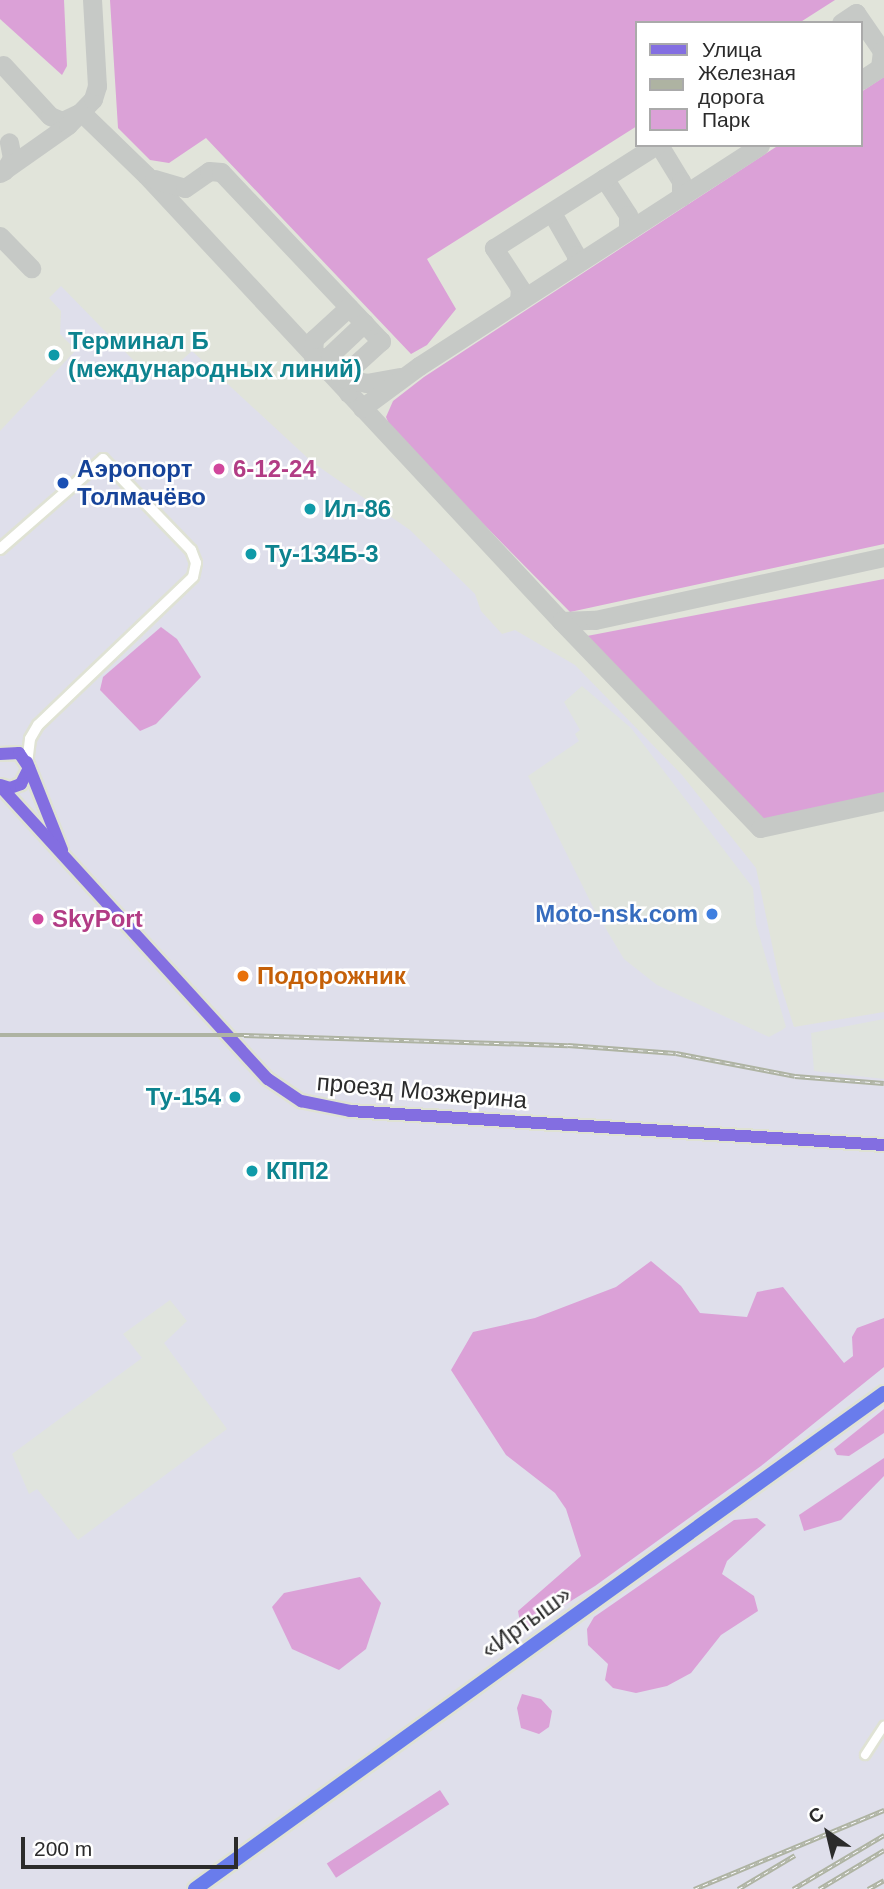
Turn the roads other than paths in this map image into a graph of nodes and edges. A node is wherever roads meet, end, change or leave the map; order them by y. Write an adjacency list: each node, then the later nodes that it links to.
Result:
1 (0, 549): 3 (street)
2 (0, 754): 3 (main road)
3 (27, 762): 4 (main road); 5 (main road, проезд Мозжерина)
4 (0, 785): 5 (main road, проезд Мозжерина)
5 (64, 854): 6 (main road, проезд Мозжерина)
6 (884, 1145)
7 (884, 1393): 10 (highway, «Иртыш»)
8 (884, 1726): 9 (street)
9 (865, 1755)
10 (195, 1889)

